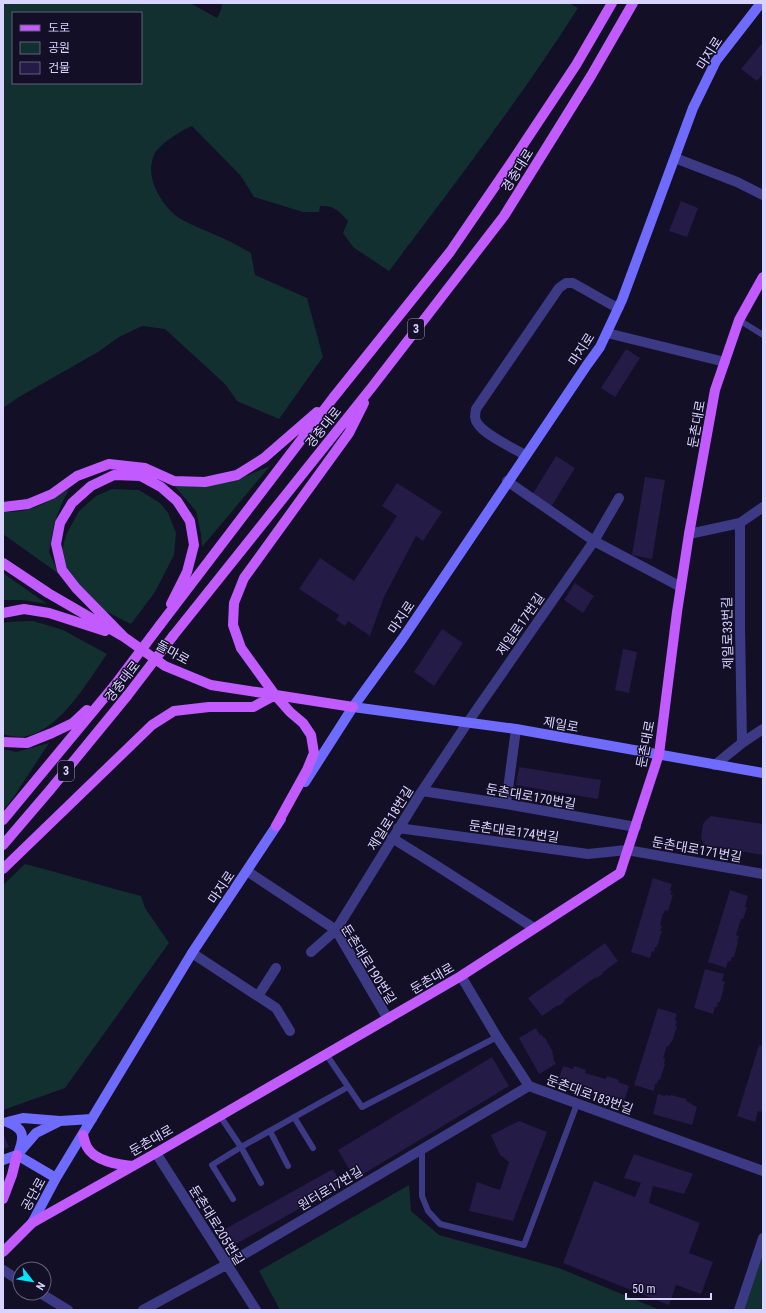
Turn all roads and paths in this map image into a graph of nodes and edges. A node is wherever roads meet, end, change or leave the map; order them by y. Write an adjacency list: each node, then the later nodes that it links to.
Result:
1 (608, 3): 5 (main road)
2 (612, 3): 5 (main road, 경충대로 / 3)
3 (633, 3): 14 (main road, 경충대로 / 3)
4 (760, 3): 6 (street, 마지로)
5 (576, 65): 15 (main road, 경충대로 / 3)
6 (675, 158): 7 (street); 9 (street, 마지로)
7 (763, 195)
8 (763, 277): 10 (main road, 둔촌대로)
9 (619, 307): 11 (street, 마지로); 16 (street)
10 (739, 320): 12 (lane); 13 (main road, 둔촌대로)
11 (607, 333): 13 (street); 16 (street, 마지로)
12 (763, 335)
13 (725, 362): 22 (main road, 둔촌대로)
14 (372, 386): 30 (main road); 47 (main road, 경충대로 / 3, bridge)
15 (333, 398): 19 (main road); 27 (main road, 경충대로 / 3)
16 (525, 455): 17 (street, 마지로)
17 (508, 481): 23 (street); 31 (street, 마지로)
18 (619, 498): 23 (street, 제일로17번길)
19 (3, 507)
20 (762, 509): 21 (street)
21 (740, 523): 22 (street); 36 (street, 제일로33번길)
22 (689, 534): 25 (main road, 둔촌대로)
23 (594, 541): 25 (street); 32 (street, 제일로17번길)
24 (3, 563): 28 (main road, 돌마로)
25 (681, 587): 37 (main road, 둔촌대로)
26 (3, 612): 28 (main road)
27 (160, 625): 28 (main road); 29 (main road, 경충대로 / 3, bridge)
28 (124, 637): 30 (main road, 돌마로)
29 (114, 686): 35 (main road); 42 (main road, 경충대로 / 3)
30 (275, 695): 31 (main road, 돌마로); 43 (main road); 49 (main road)
31 (353, 707): 32 (street, 제일로); 43 (street, 마지로)
32 (468, 722): 33 (street, 제일로); 40 (street, 제일로18번길)
33 (516, 729): 37 (street, 제일로); 41 (street)
34 (763, 729): 36 (street)
35 (3, 742)
36 (742, 743): 38 (street)
37 (659, 754): 38 (street, 제일로); 44 (main road, 둔촌대로)
38 (715, 765): 39 (street, 제일로)
39 (763, 773)
40 (422, 791): 41 (street, 둔촌대로170번길); 45 (street, 제일로18번길)
41 (506, 804): 44 (street, 둔촌대로170번길)
42 (3, 820)
43 (276, 826): 50 (street, 마지로)
44 (636, 827): 48 (main road, 둔촌대로)
45 (398, 828): 46 (street, 제일로18번길); 48 (street, 둔촌대로174번길)
46 (392, 838): 52 (street); 53 (street, 제일로18번길)
47 (3, 846)
48 (627, 850): 51 (street, 둔촌대로171번길); 52 (main road, 둔촌대로)
49 (3, 869)
50 (247, 871): 53 (street, 둔촌대로190번길); 54 (street, 마지로)
51 (763, 874)
52 (534, 928): 57 (main road, 둔촌대로)
53 (336, 930): 55 (street, 제일로18번길); 59 (street, 둔촌대로190번길)
54 (192, 952): 58 (street); 68 (street, 마지로)
55 (311, 952)
56 (276, 968): 58 (street)
57 (461, 976): 59 (main road, 둔촌대로); 61 (street, 둔촌대로183번길)
58 (258, 996): 60 (street)
59 (388, 1019): 62 (main road, 둔촌대로)
60 (290, 1031)
61 (497, 1037): 63 (street, 둔촌대로183번길); 64 (lane)
62 (326, 1054): 64 (lane); 66 (main road, 둔촌대로)
63 (528, 1086): 65 (street, 둔촌대로183번길); 75 (street, 원터로17번길)
64 (348, 1087): 67 (lane)
65 (577, 1104): 75 (lane); 81 (street, 둔촌대로183번길)
66 (220, 1116): 73 (lane); 76 (main road, 둔촌대로)
67 (294, 1117): 71 (lane); 74 (lane)
68 (92, 1119): 69 (street); 72 (street, 마지로)
69 (60, 1121): 70 (street); 77 (street)
70 (5, 1122): 77 (street)
71 (270, 1131): 73 (lane); 80 (lane)
72 (83, 1135): 79 (main road); 82 (street, 마지로)
73 (241, 1147): 83 (lane); 84 (lane)
74 (313, 1148)
75 (422, 1149): 89 (street, 원터로17번길)
76 (156, 1153): 79 (main road, 둔촌대로); 89 (street, 둔촌대로205번길)
77 (17, 1155): 78 (street); 82 (street); 85 (main road)
78 (3, 1160)
79 (133, 1166): 86 (main road, 둔촌대로)
80 (288, 1166)
81 (763, 1171)
82 (56, 1178): 86 (street, 공단로)
83 (261, 1183)
84 (232, 1198)
85 (3, 1199)
86 (32, 1223): 88 (main road, 둔촌대로)
87 (763, 1238): 96 (street)
88 (3, 1252)
89 (226, 1265): 94 (street, 원터로17번길); 95 (street, 둔촌대로205번길)
90 (3, 1270): 91 (street)
91 (12, 1276)
92 (52, 1300): 93 (street)
93 (68, 1310)
94 (143, 1310)
95 (256, 1310)
96 (739, 1310)

